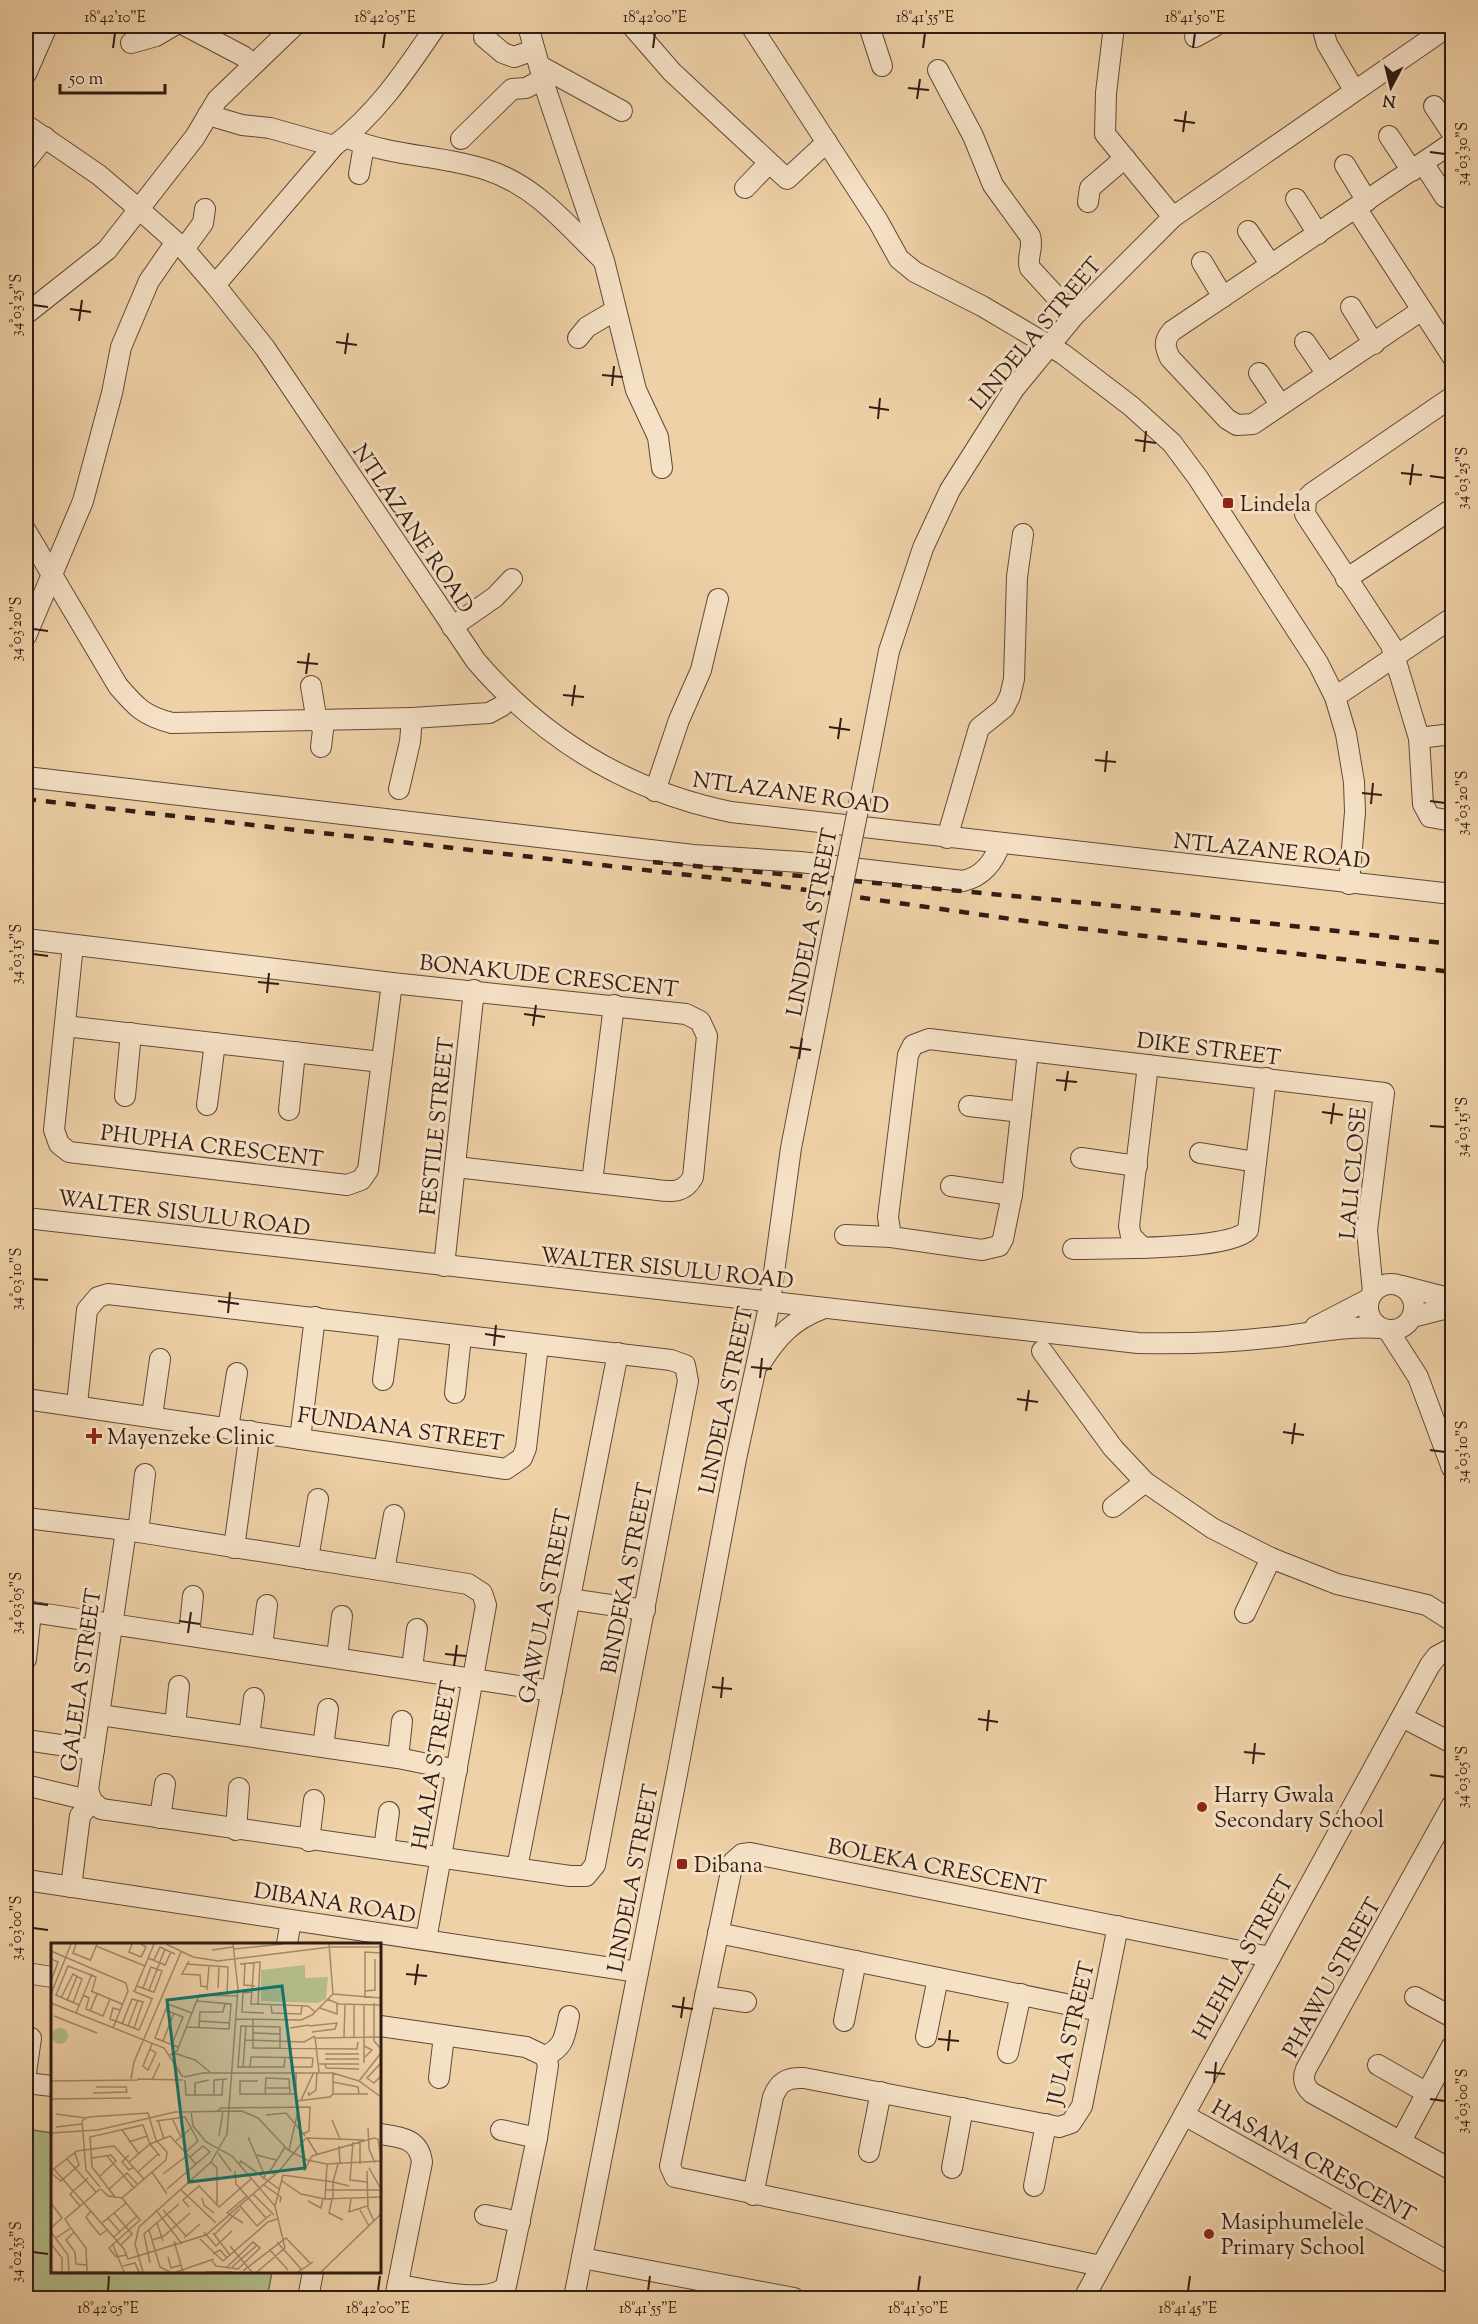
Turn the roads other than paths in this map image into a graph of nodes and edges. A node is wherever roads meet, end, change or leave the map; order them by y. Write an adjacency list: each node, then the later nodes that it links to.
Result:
1 (47, 26): 21 (street)
2 (173, 26): 16 (street)
3 (186, 26): 17 (street)
4 (294, 26): 17 (street)
5 (436, 26): 32 (street)
6 (528, 26): 18 (street)
7 (632, 26): 36 (street)
8 (751, 26): 31 (street)
9 (869, 26): 19 (street)
10 (1114, 26): 34 (street)
11 (1215, 26): 15 (street)
12 (1322, 26): 22 (street)
13 (1449, 26): 22 (street, LINDELA STREET)
14 (484, 37): 18 (street)
15 (1195, 38)
16 (131, 43)
17 (253, 64): 25 (street)
18 (539, 65): 24 (street); 30 (street); 51 (street)
19 (882, 66)
20 (938, 70): 60 (street)
21 (26, 74)
22 (1354, 90): 47 (street, LINDELA STREET)
23 (1434, 106): 27 (street)
24 (622, 111)
25 (208, 115): 32 (street); 46 (street)
26 (26, 125): 29 (street, NTLAZANE ROAD)
27 (1452, 133)
28 (1389, 136): 38 (street)
29 (45, 137): 35 (street); 46 (street, NTLAZANE ROAD)
30 (461, 139)
31 (827, 142): 36 (street); 65 (street)
32 (349, 143): 39 (street); 51 (street); 54 (street)
33 (1452, 143): 38 (street)
34 (1125, 158): 43 (street); 47 (street)
35 (26, 161)
36 (769, 163): 40 (street)
37 (1345, 165): 44 (street)
38 (1417, 167): 41 (street); 44 (street)
39 (359, 174)
40 (745, 188)
41 (1445, 197)
42 (1296, 198): 49 (street)
43 (1088, 202)
44 (1361, 205): 49 (street); 58 (street)
45 (205, 209): 50 (street)
46 (140, 210): 50 (street, NTLAZANE ROAD); 59 (street)
47 (1173, 217): 60 (street, LINDELA STREET)
48 (1248, 231): 53 (street)
49 (1318, 234): 53 (street)
50 (180, 246): 54 (street, NTLAZANE ROAD); 74 (street)
51 (604, 261): 57 (street)
52 (1202, 262): 55 (street)
53 (1272, 265): 55 (street)
54 (215, 285): 79 (street, NTLAZANE ROAD)
55 (1223, 297): 69 (street)
56 (1352, 307): 63 (street)
57 (616, 310): 61 (street); 70 (street)
58 (1422, 310): 63 (street); 64 (street)
59 (26, 314)
60 (1074, 316): 65 (street, LINDELA STREET)
61 (578, 339)
62 (1305, 342): 67 (street)
63 (1374, 344): 67 (street)
64 (1450, 345)
65 (1051, 346): 83 (street); 135 (street, LINDELA STREET, bridge)
66 (1259, 373): 69 (street)
67 (1327, 374): 69 (street)
68 (1452, 397): 76 (street)
69 (1280, 404)
70 (662, 468)
71 (1452, 509): 76 (street)
72 (26, 531): 74 (street)
73 (1023, 534): 94 (street)
74 (53, 576): 80 (street); 86 (street)
75 (512, 579): 79 (street)
76 (1346, 579): 81 (street)
77 (718, 599): 92 (street)
78 (1452, 618): 81 (street)
79 (452, 627): 92 (street, NTLAZANE ROAD)
80 (26, 636)
81 (1394, 657): 83 (street); 88 (street)
82 (311, 686): 86 (street)
83 (1335, 698): 96 (street)
84 (502, 706): 85 (street)
85 (412, 718): 86 (street); 91 (street)
86 (321, 721): 89 (street)
87 (1452, 734): 88 (street)
88 (1419, 738): 93 (street)
89 (321, 747)
90 (26, 777): 95 (street)
91 (399, 789)
92 (655, 791): 94 (street, NTLAZANE ROAD)
93 (1452, 821)
94 (947, 838): 95 (street, NTLAZANE ROAD)
95 (1000, 844): 96 (street, NTLAZANE ROAD)
96 (1349, 884): 97 (street, NTLAZANE ROAD)
97 (1452, 894)
98 (26, 939): 99 (street, BONAKUDE CRESCENT)
99 (73, 945): 100 (street, BONAKUDE CRESCENT); 103 (street, PHUPHA CRESCENT)
100 (392, 983): 101 (street, BONAKUDE CRESCENT); 108 (street, PHUPHA CRESCENT)
101 (474, 990): 102 (street, BONAKUDE CRESCENT); 121 (street, FESTILE STREET)
102 (614, 1005): 122 (street); 122 (street, BONAKUDE CRESCENT)
103 (65, 1026): 104 (street); 108 (street, PHUPHA CRESCENT)
104 (131, 1033): 105 (street); 112 (street)
105 (215, 1043): 107 (street); 113 (street)
106 (1028, 1051): 109 (street, DIKE STREET); 116 (street); 127 (street, DIKE STREET)
107 (295, 1052): 108 (street); 115 (street)
108 (381, 1062)
109 (1148, 1065): 110 (street, DIKE STREET); 120 (street)
110 (1266, 1078): 111 (street, DIKE STREET); 119 (street)
111 (1384, 1093): 130 (street, LALI CLOSE)
112 (124, 1096)
113 (207, 1105)
114 (969, 1106): 116 (street)
115 (289, 1110)
116 (1021, 1112): 124 (street)
117 (1200, 1153): 119 (street)
118 (1081, 1158): 120 (street)
119 (1256, 1162): 128 (street)
120 (1137, 1166): 128 (street)
121 (456, 1167): 122 (street, BONAKUDE CRESCENT); 131 (street, FESTILE STREET)
122 (592, 1182)
123 (951, 1186): 124 (street)
124 (1012, 1195): 127 (street)
125 (26, 1218): 131 (street, WALTER SISULU ROAD)
126 (845, 1235): 127 (street)
127 (891, 1237)
128 (1143, 1248): 129 (street)
129 (1073, 1249)
130 (1371, 1257): 132 (street, LALI CLOSE); 133 (street, LALI CLOSE)
131 (444, 1266): 135 (street, WALTER SISULU ROAD)
132 (1398, 1284): 133 (street); 134 (street); 139 (street)
133 (1371, 1295): 141 (street); 142 (street, WALTER SISULU ROAD)
134 (1452, 1299)
135 (770, 1302): 137 (street, WALTER SISULU ROAD); 148 (street, LINDELA STREET)
136 (1452, 1307): 139 (street)
137 (825, 1308): 142 (street, WALTER SISULU ROAD); 148 (street)
138 (315, 1317): 140 (street, BINDEKA STREET); 154 (street, BINDEKA STREET); 158 (street)
139 (1411, 1319): 141 (street); 150 (street)
140 (390, 1327): 143 (street, BINDEKA STREET); 151 (street)
141 (1384, 1329): 142 (street, WALTER SISULU ROAD); 150 (street)
142 (1304, 1332)
143 (460, 1336): 144 (street, BINDEKA STREET); 152 (street)
144 (538, 1345): 146 (street, BINDEKA STREET); 158 (street, FUNDANA STREET)
145 (1042, 1351): 161 (street)
146 (618, 1353): 172 (street, GAWULA STREET); 174 (street, BINDEKA STREET)
147 (160, 1359): 155 (street)
148 (757, 1369): 225 (street, LINDELA STREET)
149 (237, 1373): 156 (street)
150 (1418, 1377): 159 (street)
151 (383, 1380)
152 (455, 1393)
153 (26, 1398): 154 (street, FUNDANA STREET)
154 (76, 1404): 155 (street, FUNDANA STREET)
155 (152, 1416): 156 (street, FUNDANA STREET)
156 (228, 1428): 157 (street, FUNDANA STREET)
157 (250, 1431): 158 (street, FUNDANA STREET); 167 (street)
158 (300, 1439)
159 (1452, 1468)
160 (145, 1474): 166 (street)
161 (1145, 1482): 163 (street); 168 (street)
162 (318, 1499): 169 (street)
163 (1113, 1507)
164 (394, 1515): 170 (street)
165 (26, 1518): 166 (street, HLALA STREET)
166 (132, 1531): 167 (street, HLALA STREET); 179 (street, GALELA STREET)
167 (234, 1548): 169 (street, HLALA STREET)
168 (1270, 1558): 176 (street); 178 (street)
169 (308, 1559): 170 (street, HLALA STREET)
170 (384, 1570): 187 (street, HLALA STREET)
171 (193, 1596): 181 (street)
172 (569, 1599): 174 (street); 189 (street, GAWULA STREET)
173 (267, 1605): 182 (street)
174 (645, 1610): 215 (street, BINDEKA STREET)
175 (28, 1612): 179 (street); 185 (street)
176 (1245, 1613)
177 (342, 1616): 184 (street)
178 (1452, 1621)
179 (113, 1623): 181 (street); 192 (street, GALELA STREET)
180 (417, 1629): 186 (street)
181 (189, 1635): 182 (street)
182 (262, 1646): 184 (street)
183 (1452, 1648): 193 (street, HLEHLA STREET)
184 (337, 1657): 186 (street)
185 (26, 1659)
186 (412, 1668): 187 (street)
187 (474, 1677): 189 (street); 202 (street, HLALA STREET)
188 (179, 1686): 195 (street)
189 (552, 1691): 215 (street, GAWULA STREET)
190 (254, 1698): 196 (street)
191 (328, 1709): 199 (street)
192 (100, 1715): 195 (street); 200 (street, GALELA STREET)
193 (1402, 1717): 198 (street); 223 (street, HLEHLA STREET)
194 (402, 1720): 201 (street)
195 (175, 1726): 196 (street)
196 (249, 1736): 199 (street)
197 (26, 1740): 200 (street)
198 (1452, 1743)
199 (323, 1748): 201 (street)
200 (94, 1750): 207 (street, GALELA STREET)
201 (398, 1758): 202 (street)
202 (457, 1770): 214 (street, HLALA STREET)
203 (165, 1784): 210 (street)
204 (29, 1786): 207 (street)
205 (239, 1788): 211 (street)
206 (314, 1800): 212 (street)
207 (92, 1801): 210 (street, GALELA STREET); 217 (street)
208 (1452, 1805): 257 (street, PHAWU STREET)
209 (389, 1812): 213 (street)
210 (160, 1818): 211 (street, GALELA STREET)
211 (236, 1830): 212 (street, GALELA STREET)
212 (309, 1840): 213 (street, GALELA STREET)
213 (384, 1849): 214 (street, GALELA STREET)
214 (441, 1857): 215 (street, BINDEKA STREET); 221 (street, HLALA STREET)
215 (517, 1868)
216 (26, 1880): 217 (street, DIBANA ROAD)
217 (71, 1887): 218 (street, DIBANA ROAD)
218 (291, 1920): 221 (street, DIBANA ROAD); 222 (street)
219 (1118, 1926): 220 (street, BOLEKA CRESCENT); 223 (street, BOLEKA CRESCENT); 233 (street, JULA STREET)
220 (717, 1933): 224 (street); 230 (street, BOLEKA CRESCENT)
221 (426, 1940): 225 (street, DIBANA ROAD)
222 (287, 1943)
223 (1270, 1957): 252 (street, HLEHLA STREET)
224 (856, 1961): 228 (street); 236 (street)
225 (638, 1972): 265 (street, LINDELA STREET)
226 (26, 1973): 227 (street)
227 (51, 1977)
228 (938, 1978): 229 (street); 239 (street)
229 (1021, 1994): 233 (street); 242 (street)
230 (705, 1996): 232 (street); 262 (street, BOLEKA CRESCENT)
231 (1415, 1997): 235 (street)
232 (746, 2002)
233 (1100, 2011): 253 (street, JULA STREET)
234 (569, 2016): 243 (street)
235 (1452, 2017)
236 (844, 2020)
237 (381, 2026): 238 (street)
238 (444, 2036): 243 (street); 246 (street)
239 (926, 2037)
240 (31, 2038): 245 (street)
241 (1452, 2046): 250 (street)
242 (1008, 2053)
243 (545, 2056): 256 (street)
244 (1378, 2065): 250 (street)
245 (26, 2073)
246 (439, 2078)
247 (26, 2082): 248 (street)
248 (51, 2086)
249 (881, 2092): 251 (street, JULA STREET); 258 (street); 262 (street, JULA STREET)
250 (1427, 2093): 257 (street)
251 (963, 2108): 253 (street, JULA STREET); 259 (street)
252 (1184, 2115): 266 (street, HASANA CRESCENT); 267 (street, HLEHLA STREET)
253 (1046, 2124): 261 (street, JULA STREET)
254 (501, 2130): 256 (street)
255 (381, 2134): 270 (street)
256 (537, 2139): 264 (street)
257 (1401, 2141): 260 (street, PHAWU STREET)
258 (869, 2152)
259 (952, 2168)
260 (1452, 2170)
261 (1034, 2186)
262 (753, 2195): 267 (street, BOLEKA CRESCENT)
263 (484, 2215): 264 (street)
264 (520, 2222): 270 (street)
265 (582, 2258): 269 (street); 272 (street, LINDELA STREET)
266 (1452, 2264)
267 (1101, 2266): 274 (street, HLEHLA STREET)
268 (313, 2273): 271 (street)
269 (708, 2291): 273 (street)
270 (396, 2292)
271 (308, 2298)
272 (574, 2298)
273 (794, 2298)
274 (1084, 2298)

